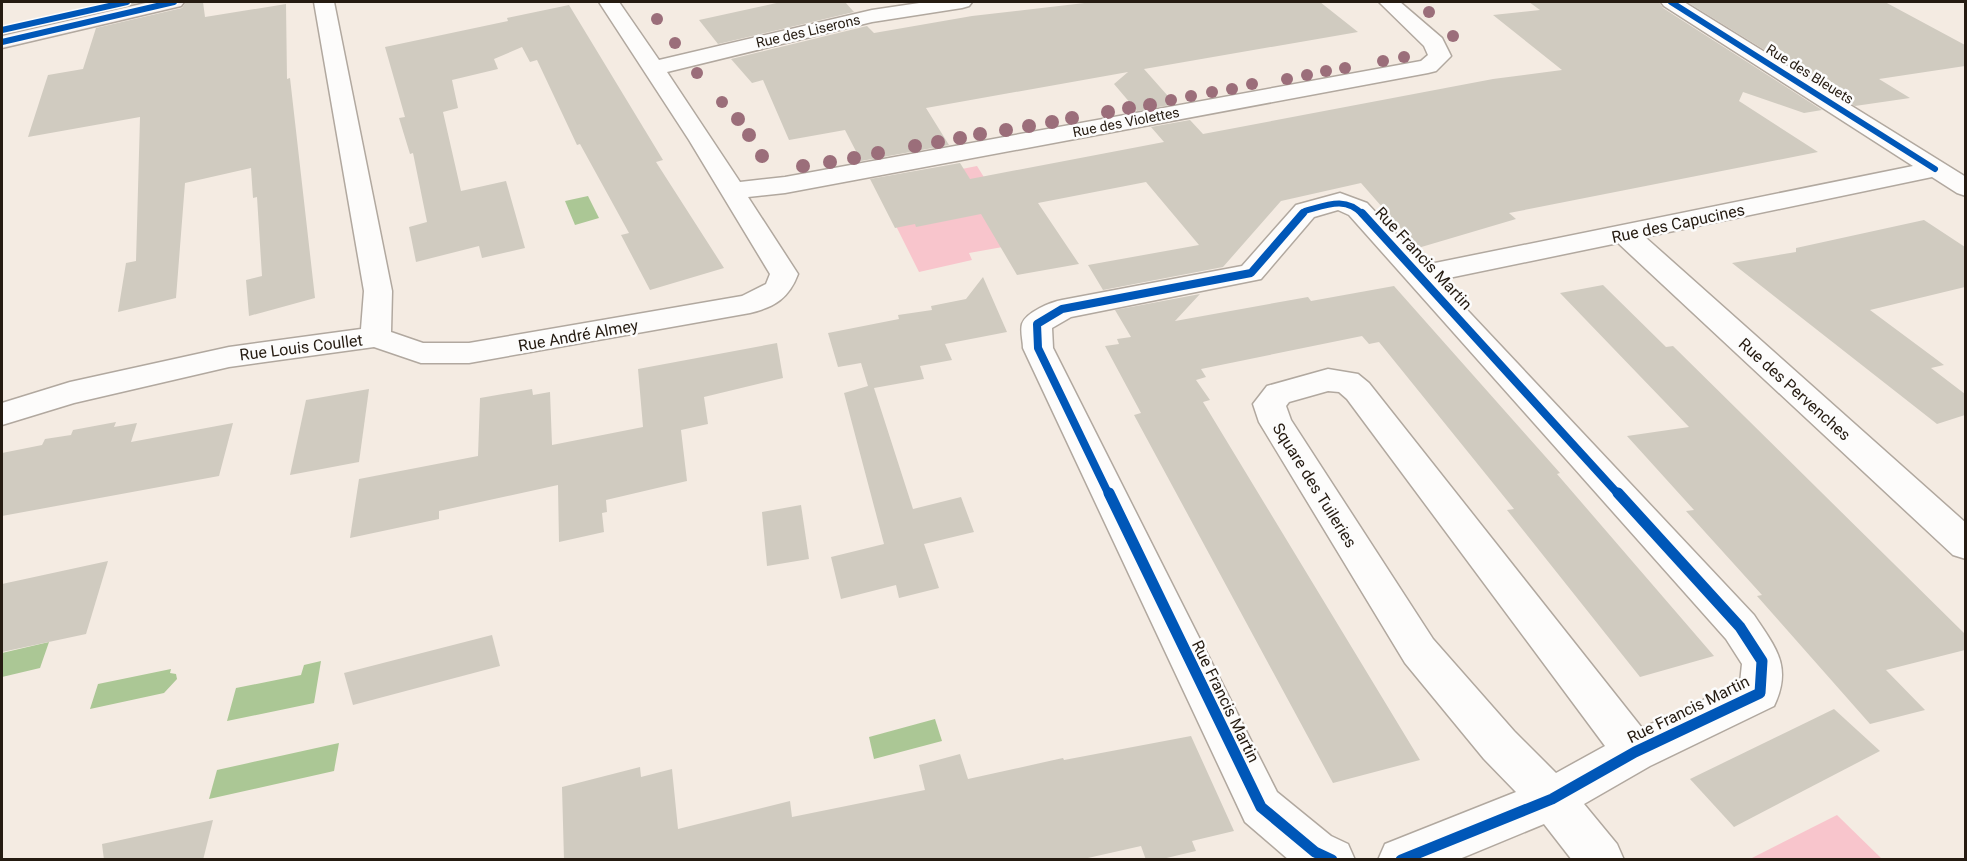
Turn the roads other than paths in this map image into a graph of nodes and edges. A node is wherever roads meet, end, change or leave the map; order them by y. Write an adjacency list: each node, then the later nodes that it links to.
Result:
1 (127, 2): 8 (main road)
2 (174, 2): 9 (main road)
3 (324, 2): 16 (street, Rue Louis Coullet)
4 (609, 2): 10 (street)
5 (962, 2): 10 (street, Rue des Liserons)
6 (1389, 2): 13 (street, Rue des Violettes)
7 (1671, 2): 11 (street, Rue des Bleuets)
8 (2, 30)
9 (2, 42)
10 (655, 68): 13 (street)
11 (1935, 169): 12 (street, Rue des Bleuets); 14 (street, Rue des Capucines)
12 (1965, 188)
13 (733, 191): 16 (street, Rue André Almey)
14 (1625, 234): 15 (street, Rue des Capucines); 18 (street, Rue des Pervenches)
15 (1421, 275): 19 (street, Rue Francis Martin); 21 (street, Rue Francis Martin)
16 (376, 337): 17 (street, Rue Louis Coullet)
17 (2, 414)
18 (1965, 545)
19 (1635, 752): 20 (street, Rue Francis Martin); 20 (street, Square des Tuileries)
20 (1552, 800): 22 (street, Rue Francis Martin); 23 (street)
21 (1332, 860)
22 (1401, 860)
23 (1601, 860)

